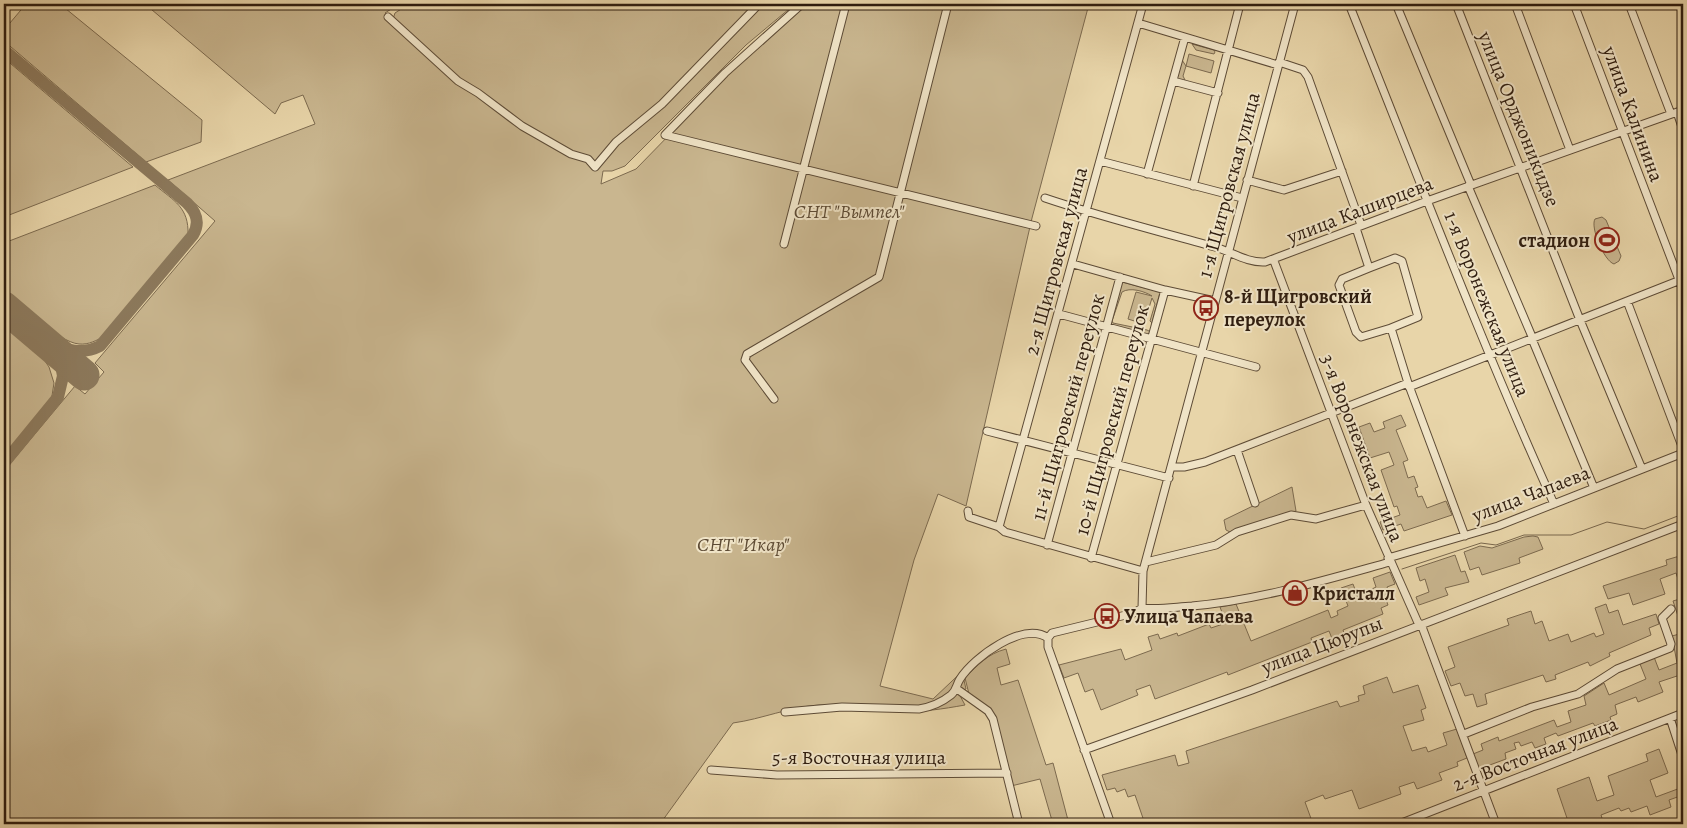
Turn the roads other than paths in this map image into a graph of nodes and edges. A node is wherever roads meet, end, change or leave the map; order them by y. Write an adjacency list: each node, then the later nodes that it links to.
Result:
1 (758, 4): 14 (street)
2 (802, 4): 27 (street)
3 (846, 4): 27 (street)
4 (948, 4): 33 (street)
5 (1144, 4): 15 (street, 2-я Щигровская улица)
6 (1240, 4): 17 (street)
7 (1296, 4): 18 (street, 1-я Щигровская улица)
8 (1349, 4): 36 (street, 1-я Воронежская улица)
9 (1396, 4): 32 (street)
10 (1456, 4): 26 (street, улица Орджоникидзе)
11 (1515, 4): 24 (street)
12 (1574, 4): 23 (street, улица Калинина)
13 (1629, 4): 21 (street)
14 (388, 18)
15 (1138, 24): 16 (street); 25 (street, 2-я Щигровская улица)
16 (1185, 37): 17 (street); 19 (street)
17 (1228, 51): 18 (street); 20 (street)
18 (1279, 63): 28 (street); 30 (street, 1-я Щигровская улица)
19 (1173, 81): 20 (street); 29 (street)
20 (1218, 93): 31 (street)
21 (1677, 112): 22 (street); 23 (street, улица Каширцева)
22 (1683, 130)
23 (1624, 131): 24 (street, улица Каширцева); 46 (street, улица Калинина)
24 (1570, 150): 26 (street, улица Каширцева)
25 (1100, 161): 29 (street); 37 (street, 2-я Щигровская улица)
26 (1521, 168): 32 (street, улица Каширцева); 52 (street, улица Орджоникидзе)
27 (803, 169): 33 (street); 40 (street)
28 (1342, 171): 30 (street); 39 (street)
29 (1147, 174): 31 (street)
30 (1247, 180): 35 (street, 1-я Щигровская улица)
31 (1193, 186): 35 (street)
32 (1469, 186): 36 (street, улица Каширцева); 56 (street)
33 (900, 192): 38 (street); 61 (street)
34 (1045, 198): 37 (street, улица Каширцева)
35 (1242, 198): 41 (street, 1-я Щигровская улица)
36 (1427, 201): 39 (street, улица Каширцева); 58 (street, 1-я Воронежская улица)
37 (1087, 212): 41 (street, улица Каширцева); 43 (street, 2-я Щигровская улица)
38 (1036, 226)
39 (1358, 227): 42 (street, улица Каширцева); 44 (street)
40 (784, 244)
41 (1228, 251): 42 (street, улица Каширцева); 49 (street, 1-я Щигровская улица)
42 (1274, 261): 62 (street, 3-я Воронежская улица)
43 (1072, 264): 45 (street); 51 (street, 2-я Щигровская улица)
44 (1369, 268): 54 (street); 54 (street)
45 (1120, 277): 47 (street); 53 (street, 11-й Щигровский переулок)
46 (1681, 280): 48 (street, улица Калинина); 50 (street)
47 (1165, 290): 49 (street); 55 (street, 10-й Щигровский переулок)
48 (1683, 290)
49 (1215, 301): 57 (street, 1-я Щигровская улица)
50 (1627, 301): 52 (street); 65 (street)
51 (1059, 314): 53 (street); 64 (street, 2-я Щигровская улица)
52 (1580, 320): 56 (street); 71 (street, улица Орджоникидзе)
53 (1106, 326): 55 (street); 67 (street, 11-й Щигровский переулок)
54 (1391, 328): 60 (street)
55 (1152, 339): 57 (street); 69 (street, 10-й Щигровский переулок)
56 (1532, 339): 58 (street); 73 (street)
57 (1202, 352): 59 (street); 70 (street, 1-я Щигровская улица)
58 (1490, 355): 60 (street); 75 (street, 1-я Воронежская улица)
59 (1256, 367)
60 (1409, 385): 62 (street); 80 (street)
61 (774, 399)
62 (1330, 414): 66 (street); 76 (street, 3-я Воронежская улица)
63 (987, 431): 64 (street)
64 (1024, 440): 67 (street); 79 (street, 2-я Щигровская улица)
65 (1683, 449)
66 (1237, 450): 70 (street); 74 (street)
67 (1072, 452): 69 (street); 81 (street, 11-й Щигровский переулок)
68 (1683, 453): 71 (street, улица Чапаева)
69 (1117, 464): 72 (street); 82 (street, 10-й Щигровский переулок)
70 (1172, 467): 72 (street, 1-я Щигровская улица)
71 (1642, 469): 73 (street, улица Чапаева)
72 (1169, 478): 84 (street, 1-я Щигровская улица)
73 (1594, 488): 75 (street, улица Чапаева)
74 (1254, 503)
75 (1554, 504): 80 (street, улица Чапаева)
76 (1366, 505): 83 (street, 3-я Воронежская улица); 84 (street)
77 (968, 511): 79 (street)
78 (1683, 524): 88 (street, улица Цюрупы)
79 (999, 527): 81 (street)
80 (1465, 536): 83 (street, улица Чапаева)
81 (1047, 545): 82 (street)
82 (1091, 558): 85 (street)
83 (1389, 560): 86 (street, улица Чапаева); 88 (street, 3-я Воронежская улица)
84 (1146, 562): 85 (street, 1-я Щигровская улица)
85 (1143, 571): 86 (street, 1-я Щигровская улица)
86 (1142, 608): 89 (street, улица Чапаева)
87 (1671, 609): 94 (street)
88 (1420, 624): 94 (street, 3-я Воронежская улица); 95 (street, улица Цюрупы)
89 (1048, 638): 90 (street); 95 (street)
90 (957, 690): 91 (street); 98 (street)
91 (785, 712)
92 (1683, 713): 93 (street, 2-я Восточная улица)
93 (1670, 718): 96 (street); 99 (street, 2-я Восточная улица)
94 (1464, 734): 99 (street, 3-я Воронежская улица)
95 (1084, 750): 101 (street)
96 (1683, 758)
97 (711, 770): 98 (street, 5-я Восточная улица)
98 (1007, 773): 100 (street)
99 (1485, 792): 102 (street, 2-я Восточная улица); 103 (street, 3-я Воронежская улица)
100 (1019, 824)
101 (1111, 824)
102 (1399, 824)
103 (1496, 824)

